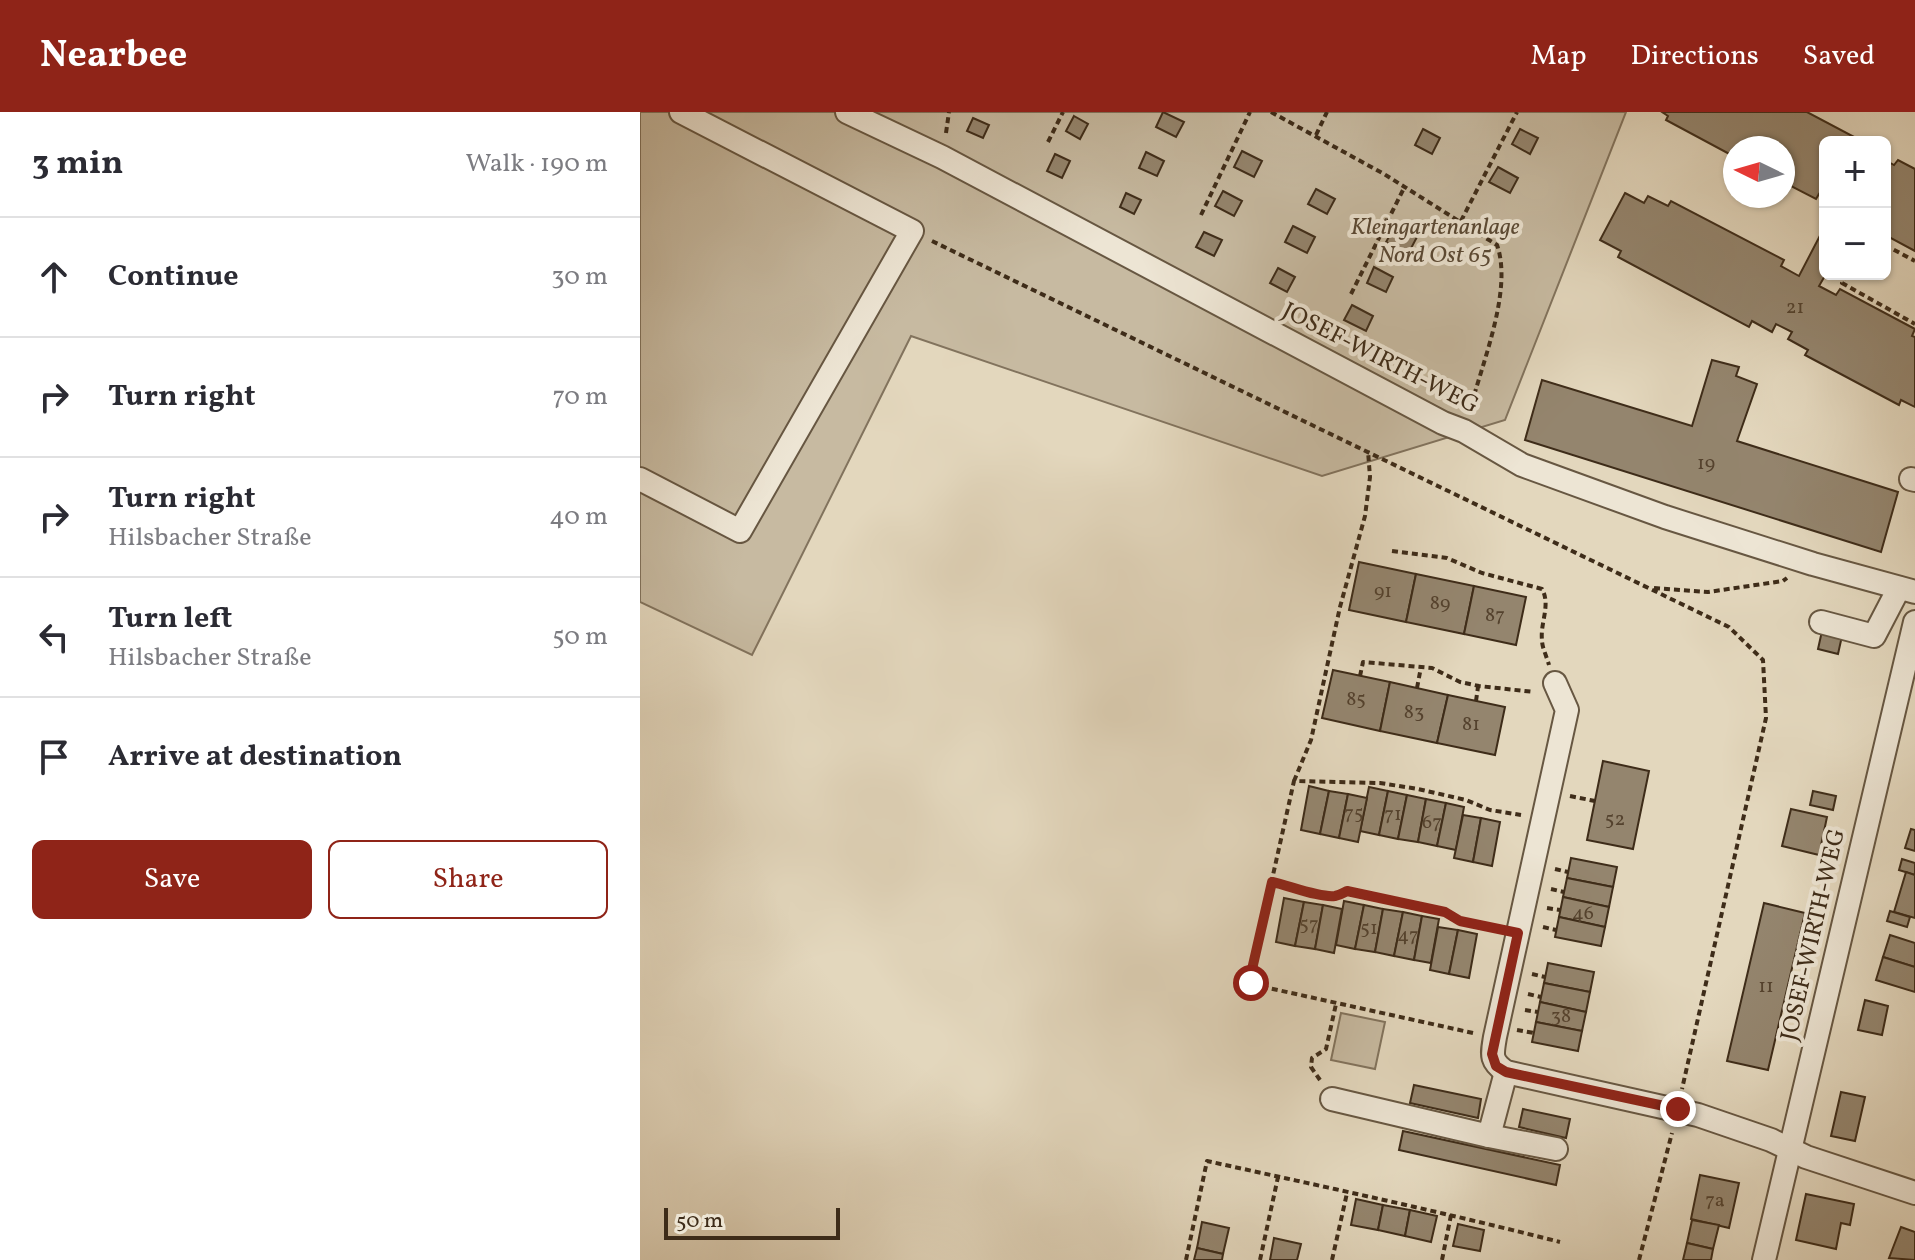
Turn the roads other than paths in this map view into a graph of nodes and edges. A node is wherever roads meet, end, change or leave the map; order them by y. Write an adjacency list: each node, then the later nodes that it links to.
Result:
1 (681, 112): 3 (street)
2 (847, 112): 4 (street, JOSEF-WIRTH-WEG)
3 (640, 479)
4 (1907, 590): 5 (street)
5 (1821, 622)
6 (1915, 622): 12 (street, JOSEF-WIRTH-WEG)
7 (1557, 689): 8 (street)
8 (1506, 1072): 10 (street); 12 (street)
9 (1332, 1099): 10 (street)
10 (1489, 1136): 11 (street)
11 (1556, 1149)
12 (1790, 1149): 13 (street); 14 (street, JOSEF-WIRTH-WEG)
13 (1915, 1193)
14 (1764, 1260)

